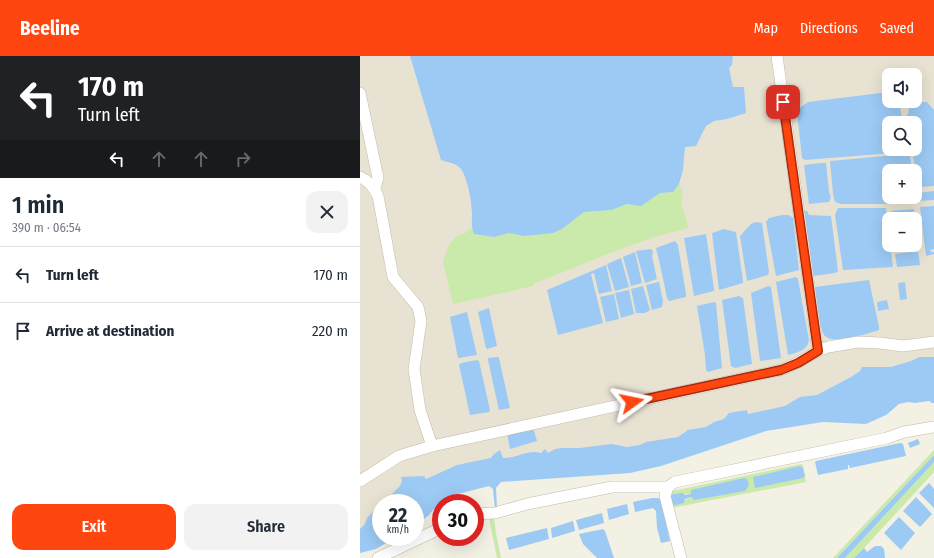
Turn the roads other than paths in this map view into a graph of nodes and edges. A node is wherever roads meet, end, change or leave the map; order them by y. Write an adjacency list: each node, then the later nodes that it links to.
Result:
1 (777, 56): 6 (street)
2 (360, 93): 4 (street)
3 (360, 177): 4 (street)
4 (375, 188): 8 (street)
5 (934, 342): 6 (street)
6 (818, 351): 8 (street)
7 (934, 427): 10 (street)
8 (432, 446): 9 (street)
9 (360, 481)
10 (668, 487): 11 (street); 14 (street)
11 (484, 514)
12 (432, 532): 13 (street)
13 (378, 558)
14 (681, 558)

